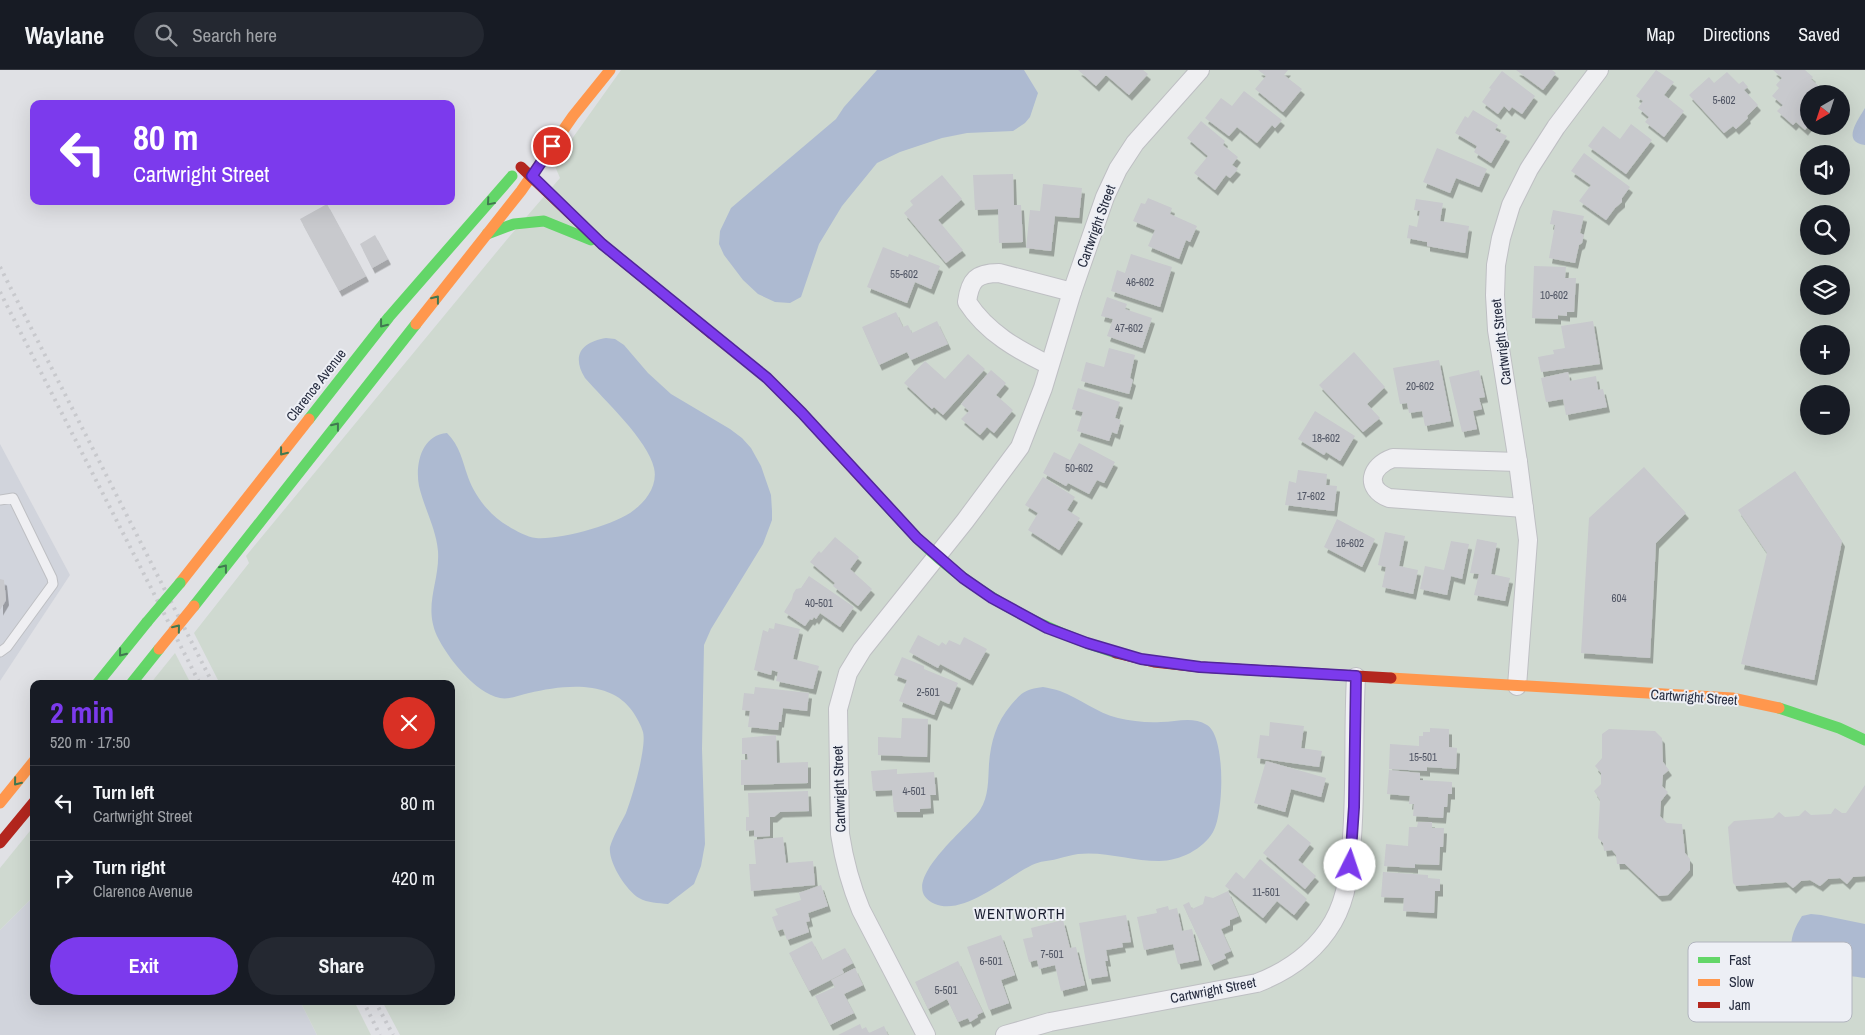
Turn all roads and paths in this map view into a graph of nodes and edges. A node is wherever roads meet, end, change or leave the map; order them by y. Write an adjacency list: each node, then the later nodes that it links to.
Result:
1 (610, 70): 4 (street, Clarence Avenue)
2 (1200, 70): 12 (street, Cartwright Street)
3 (1599, 70): 14 (street, Cartwright Street)
4 (572, 116): 5 (street, Clarence Avenue); 6 (street, Clarence Avenue)
5 (527, 160): 6 (street, Cartwright Street); 7 (street, Clarence Avenue)
6 (532, 176): 8 (street, Clarence Avenue); 11 (street, Cartwright Street)
7 (508, 181): 8 (street); 20 (street, Clarence Avenue, one-way to 20, bridge)
8 (525, 193): 10 (street, Clarence Avenue)
9 (545, 207): 11 (street, Cartwright Street)
10 (486, 234): 11 (street); 21 (street, Clarence Avenue, one-way to 10, bridge)
11 (602, 244): 17 (street, Cartwright Street)
12 (1072, 292): 13 (street, Cartwright Street); 13 (street)
13 (1049, 365): 17 (street, Cartwright Street)
14 (1518, 462): 16 (street, Cartwright Street); 16 (street)
15 (0, 500): 18 (lane)
16 (1524, 508): 22 (street, Cartwright Street)
17 (936, 556): 19 (street, Cartwright Street); 28 (street, Cartwright Street)
18 (0, 652)
19 (1356, 676): 22 (street, Cartwright Street); 29 (street, Cartwright Street)
20 (100, 680)
21 (134, 680)
22 (1517, 686): 23 (street, Cartwright Street)
23 (1865, 740)
24 (30, 766): 25 (street, one-way to 25)
25 (0, 803)
26 (30, 807): 27 (street)
27 (0, 843)
28 (926, 1035)
29 (1005, 1035)

